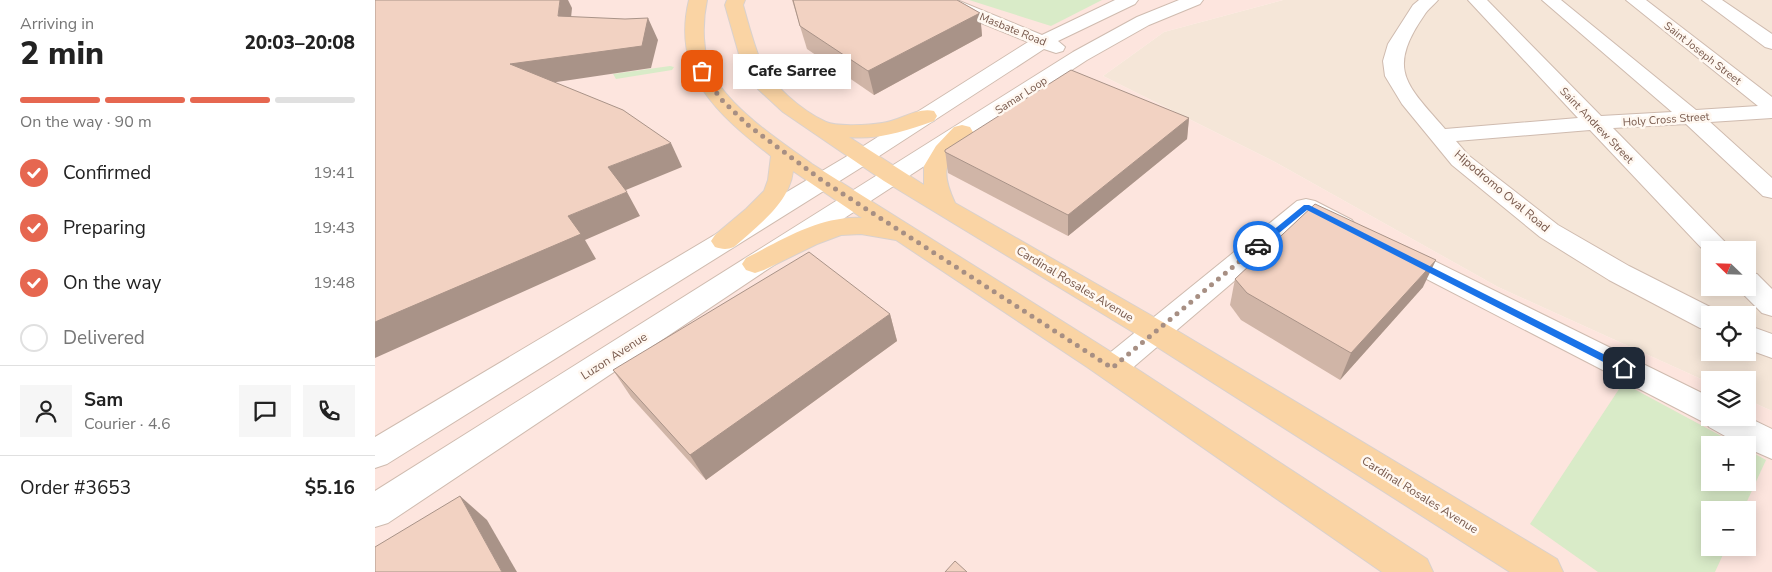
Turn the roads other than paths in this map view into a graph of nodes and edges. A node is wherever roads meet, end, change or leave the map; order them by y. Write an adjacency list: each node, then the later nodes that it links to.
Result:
1 (698, 0): 22 (main road)
2 (736, 0): 19 (main road, Cardinal Rosales Avenue)
3 (948, 0): 11 (street, Masbate Road)
4 (1129, 0): 11 (street)
5 (1194, 0): 13 (street, Samar Loop)
6 (1429, 0): 21 (street, Hipodromo Oval Road)
7 (1477, 0): 18 (street, Saint Andrew Street)
8 (1551, 0): 17 (street)
9 (1635, 0): 14 (street, Saint Joseph Street)
10 (1711, 0): 12 (street)
11 (1042, 42): 13 (street, Masbate Road); 16 (street)
12 (1772, 43)
13 (1080, 56): 20 (street, Samar Loop)
14 (1772, 107)
15 (1772, 112): 17 (street, Holy Cross Street)
16 (926, 116): 19 (main road); 23 (street)
17 (1691, 118): 18 (street, Holy Cross Street); 26 (street)
18 (1595, 123): 21 (street, Holy Cross Street); 31 (street, Saint Andrew Street)
19 (821, 129): 23 (main road, Cardinal Rosales Avenue)
20 (962, 132): 24 (street, Samar Loop); 28 (main road)
21 (1441, 136): 35 (street, Hipodromo Oval Road)
22 (783, 152): 25 (main road); 30 (main road)
23 (863, 157): 24 (main road, Cardinal Rosales Avenue); 25 (street)
24 (893, 176): 27 (street, Samar Loop); 28 (main road, Cardinal Rosales Avenue)
25 (823, 181): 27 (main road); 30 (street)
26 (1772, 192)
27 (853, 200): 29 (main road); 32 (street, Luzon Avenue)
28 (945, 207): 36 (main road, Cardinal Rosales Avenue)
29 (906, 234): 32 (main road); 39 (main road)
30 (724, 241): 43 (street)
31 (1709, 241)
32 (755, 264): 44 (street, Luzon Avenue)
33 (1756, 290): 34 (street)
34 (1772, 306)
35 (1701, 315)
36 (1156, 332): 39 (street); 40 (street); 46 (main road, Cardinal Rosales Avenue)
37 (1756, 340): 38 (street)
38 (1772, 347)
39 (1112, 368): 45 (main road)
40 (1701, 407)
41 (1735, 426): 42 (street)
42 (1772, 445)
43 (375, 454)
44 (375, 511)
45 (1414, 572)
46 (1545, 572)

